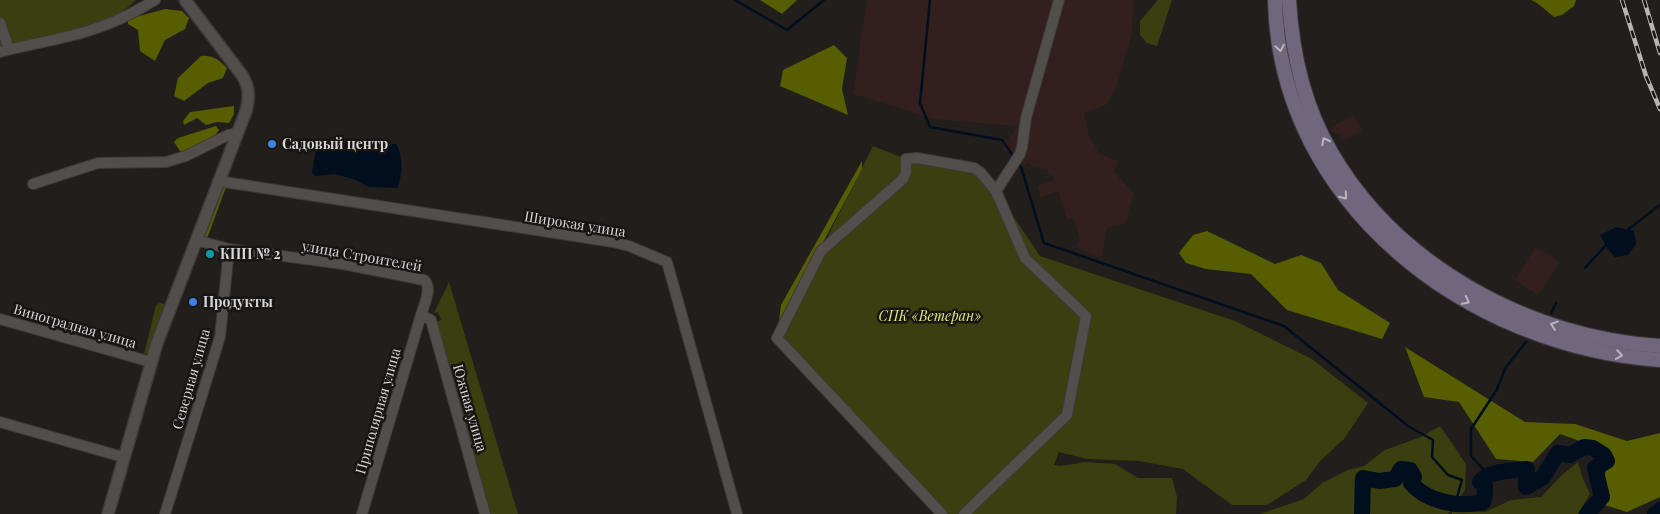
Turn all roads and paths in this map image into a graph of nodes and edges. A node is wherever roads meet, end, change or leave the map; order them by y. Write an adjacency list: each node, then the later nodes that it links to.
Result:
1 (155, 0): 7 (street)
2 (184, 0): 8 (street)
3 (1059, 0): 11 (street)
4 (1275, 0): 17 (main road, one-way to 17)
5 (1289, 0): 16 (main road, one-way to 5)
6 (0, 23): 7 (street)
7 (6, 49)
8 (237, 133): 9 (street); 10 (street)
9 (218, 181): 12 (street); 25 (street, Широкая улица)
10 (33, 184)
11 (996, 191): 26 (street); 27 (street)
12 (196, 240): 13 (street); 18 (street)
13 (229, 249): 14 (street, улица Строителей); 22 (street, Северная улица)
14 (421, 315): 23 (street, Приполярная улица); 24 (street, Южная улица)
15 (0, 319): 18 (street, Виноградная улица)
16 (1660, 346)
17 (1660, 360)
18 (146, 361): 20 (street)
19 (0, 422): 20 (street)
20 (119, 456): 21 (street)
21 (108, 514)
22 (166, 514)
23 (362, 514)
24 (485, 514)
25 (737, 514)
26 (942, 514)
27 (964, 514)

